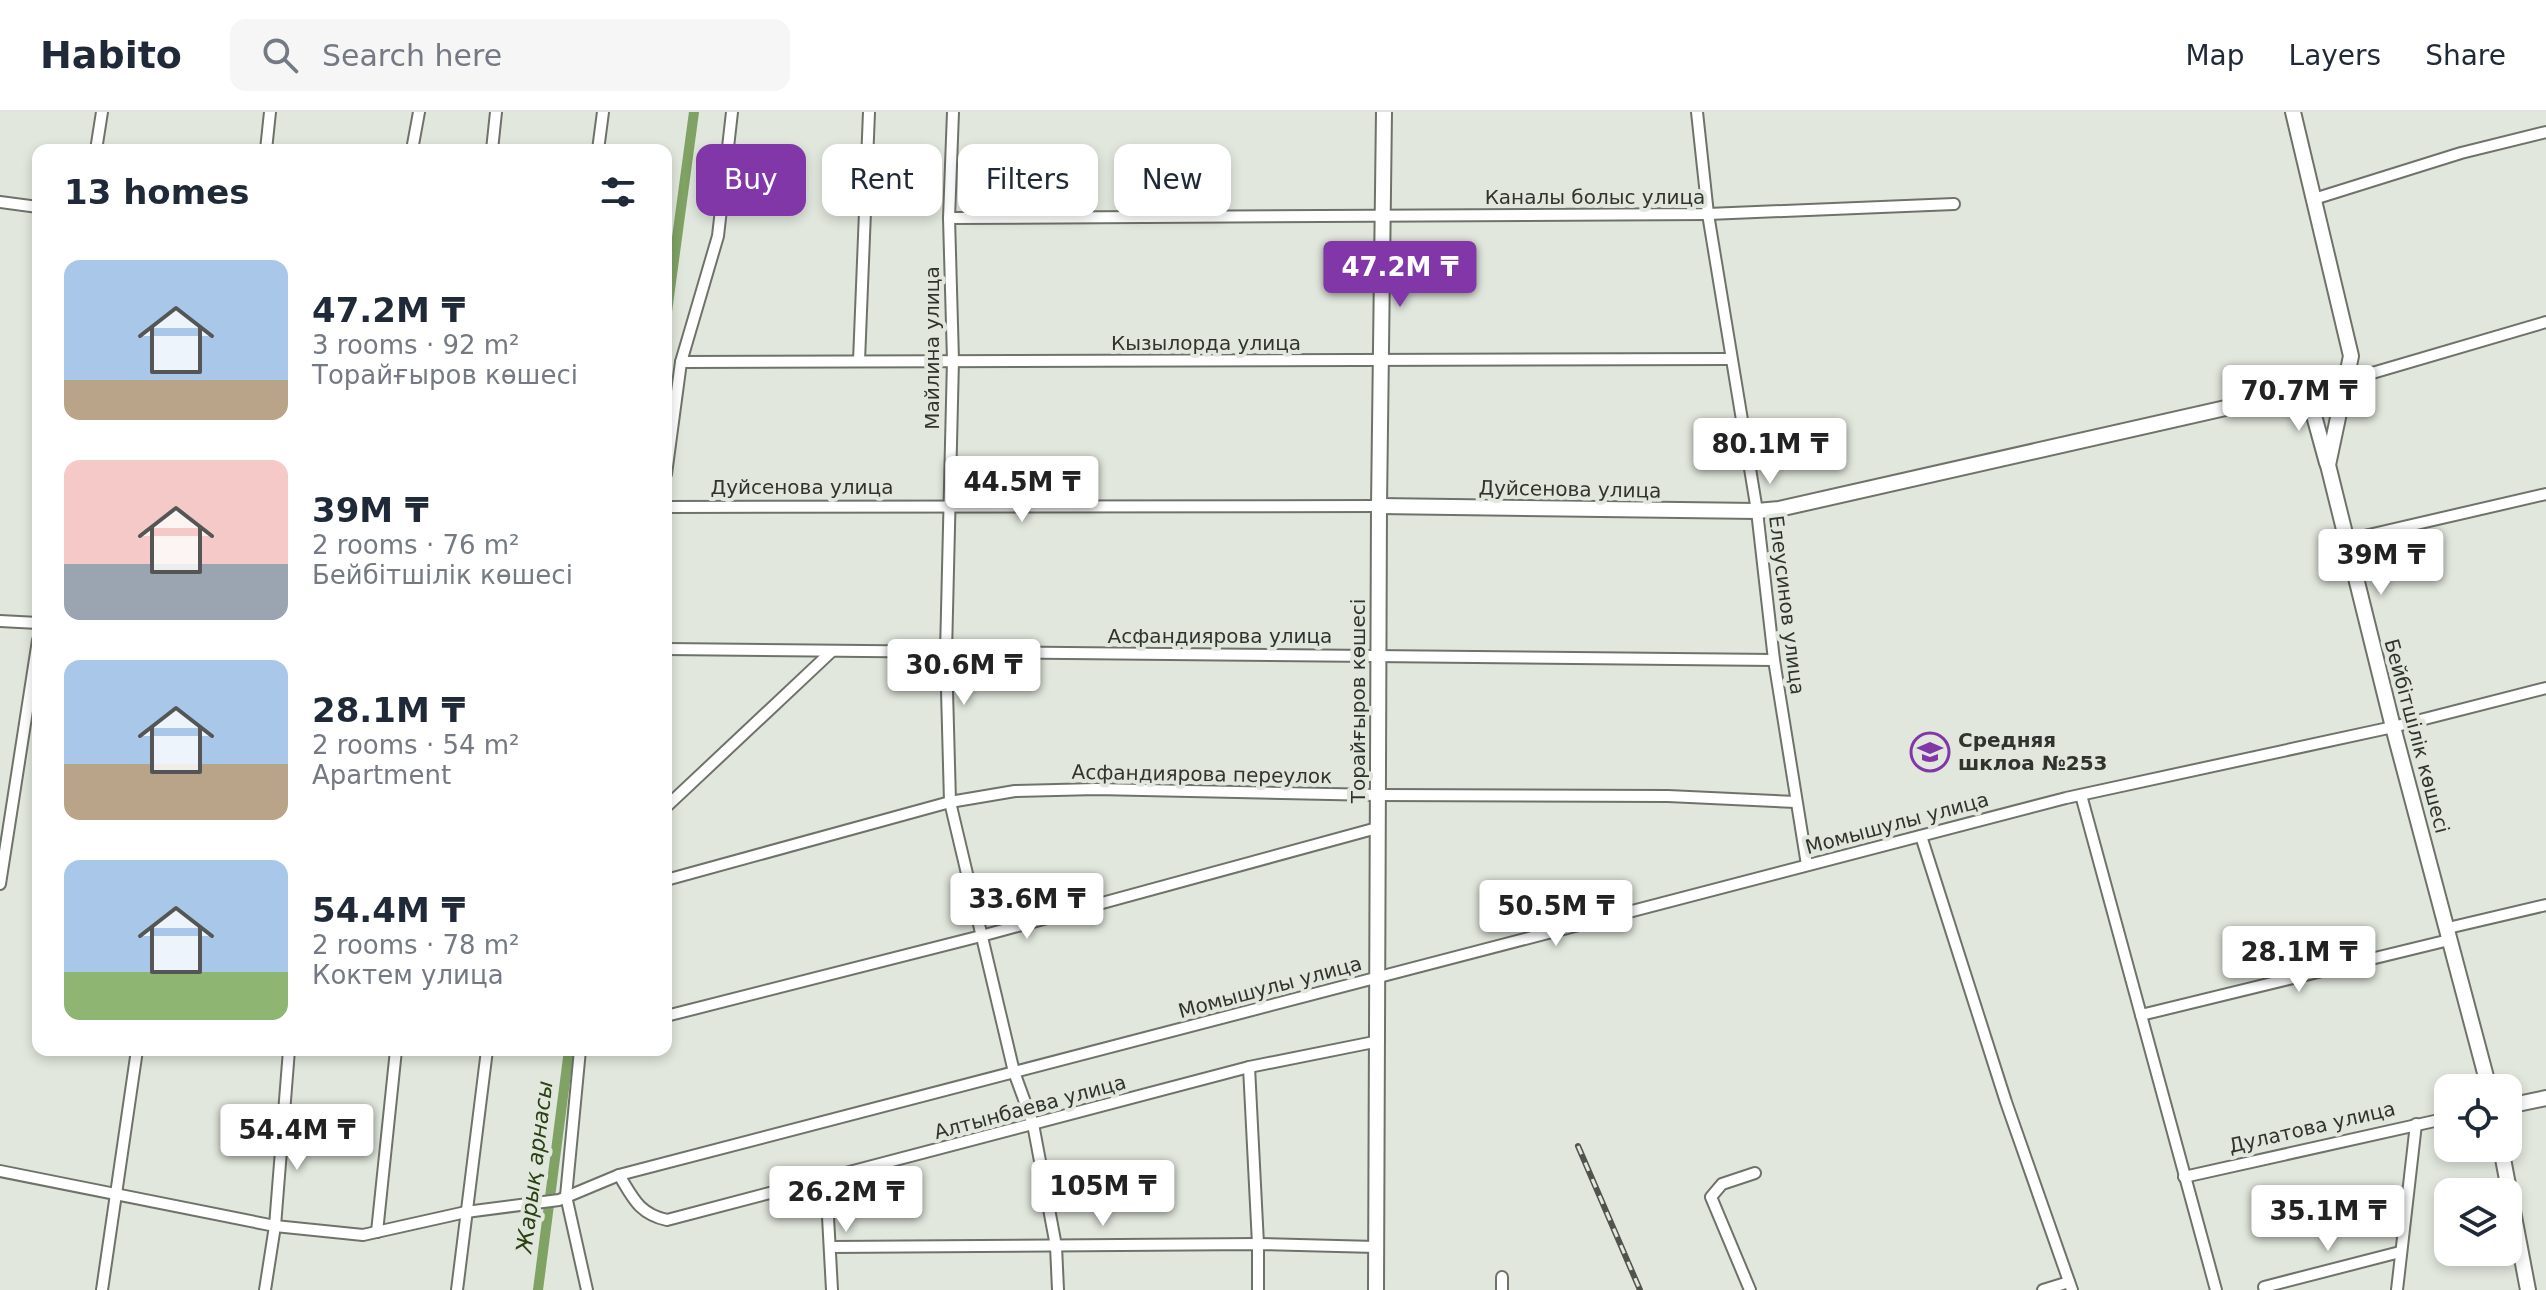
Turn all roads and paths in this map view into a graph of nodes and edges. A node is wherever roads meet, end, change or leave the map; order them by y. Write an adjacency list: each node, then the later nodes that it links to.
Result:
1 (102, 112): 13 (street)
2 (270, 112): 14 (street)
3 (419, 112): 15 (street)
4 (496, 112): 16 (street)
5 (603, 112): 17 (street)
6 (732, 112): 29 (street)
7 (869, 112): 28 (street)
8 (953, 112): 24 (street, Майлина улица)
9 (1384, 112): 23 (street, Торайғыров көшесі)
10 (1697, 112): 22 (street, Елеусинов улица)
11 (2293, 112): 18 (street, Бейбітшілік көшесі)
12 (2546, 132): 18 (street)
13 (97, 144)
14 (267, 144)
15 (413, 144)
16 (493, 144)
17 (599, 144)
18 (2314, 199): 31 (street, Бейбітшілік көшесі)
19 (0, 202): 21 (street)
20 (1954, 204): 22 (street, Каналы болыс улица)
21 (32, 206)
22 (1708, 214): 23 (street, Каналы болыс улица); 26 (street, Елеусинов улица)
23 (1382, 216): 24 (street, Каналы болыс улица); 30 (street, Торайғыров көшесі)
24 (949, 218): 27 (street, Майлина улица)
25 (2546, 322): 31 (street, Дуйсенова улица)
26 (1730, 359): 30 (street, Кызылорда улица); 39 (street, Елеусинов улица)
27 (953, 360): 28 (street, Кызылорда улица); 30 (street, Кызылорда улица); 38 (street, Майлина улица)
28 (859, 361): 29 (street, Кызылорда улица)
29 (681, 362): 33 (street)
30 (1380, 362): 36 (street, Торайғыров көшесі)
31 (2345, 381): 32 (street, Дуйсенова улица); 34 (street, Бейбітшілік көшесі)
32 (2307, 390): 34 (street); 39 (street, Дуйсенова улица)
33 (672, 429)
34 (2328, 465): 40 (street, Бейбітшілік көшесі)
35 (2546, 494): 40 (street)
36 (1379, 506): 38 (street, Дуйсенова улица); 39 (street, Дуйсенова улица); 46 (street, Торайғыров көшесі)
37 (672, 507): 38 (street, Дуйсенова улица)
38 (948, 507): 45 (street, Майлина улица)
39 (1757, 511): 47 (street, Елеусинов улица)
40 (2347, 540): 50 (street, Бейбітшілік көшесі)
41 (0, 621): 42 (street)
42 (32, 623)
43 (672, 649): 44 (street, Асфандиярова улица)
44 (832, 651): 45 (street, Асфандиярова улица); 53 (street)
45 (946, 653): 46 (street, Асфандиярова улица); 54 (street, Майлина улица)
46 (1378, 654): 47 (street, Асфандиярова улица); 51 (street, Торайғыров көшесі)
47 (1774, 660): 55 (street, Елеусинов улица)
48 (32, 679): 60 (street)
49 (2546, 688): 50 (street, Момышулы улица)
50 (2393, 727): 52 (street, Момышулы улица); 62 (street, Бейбітшілік көшесі)
51 (1378, 795): 54 (street, Асфандиярова переулок); 55 (street, Асфандиярова переулок); 56 (street, Торайғыров көшесі)
52 (2081, 795): 57 (street, Момышулы улица); 66 (street)
53 (672, 801)
54 (950, 802): 59 (street, Асфандиярова переулок); 63 (street, Майлина улица)
55 (1796, 802): 58 (street, Елеусинов улица)
56 (1377, 828): 63 (street); 64 (street, Торайғыров көшесі)
57 (1921, 836): 58 (street, Момышулы улица); 98 (street)
58 (1807, 865): 64 (street, Момышулы улица)
59 (672, 878)
60 (0, 884)
61 (2546, 905): 62 (street)
62 (2448, 934): 66 (street); 75 (street, Бейбітшілік көшесі)
63 (981, 936): 65 (street); 74 (street, Майлина улица)
64 (1377, 978): 67 (street, Торайғыров көшесі); 74 (street, Момышулы улица)
65 (672, 1014)
66 (2141, 1015): 85 (street)
67 (1379, 1041): 73 (street, Алтынбаева улица); 95 (street, Торайғыров көшесі)
68 (136, 1056): 87 (street)
69 (289, 1056): 90 (street)
70 (395, 1056): 91 (street)
71 (486, 1056): 89 (street)
72 (579, 1056): 88 (street)
73 (1249, 1067): 79 (street, Алтынбаева улица); 92 (street)
74 (1014, 1072): 79 (street, Майлина улица); 84 (street, Момышулы улица)
75 (2485, 1074)
76 (2546, 1098): 77 (street)
77 (2522, 1103)
78 (2434, 1121): 80 (street, Дулатова улица)
79 (1033, 1124): 86 (street, Алтынбаева улица); 93 (street, Майлина улица)
80 (2416, 1124): 85 (street, Дулатова улица); 96 (street)
81 (2504, 1162): 113 (street)
82 (0, 1171): 87 (street, Момышулы улица)
83 (1755, 1173): 109 (street)
84 (619, 1175): 86 (street, Алтынбаева улица); 88 (street, Момышулы улица)
85 (2184, 1177): 111 (street)
86 (826, 1180): 94 (street)
87 (116, 1194): 90 (street, Момышулы улица); 100 (street)
88 (563, 1198): 89 (street, Момышулы улица); 103 (street)
89 (466, 1212): 91 (street, Момышулы улица); 102 (street)
90 (275, 1226): 91 (street, Момышулы улица); 101 (street)
91 (377, 1232)
92 (1258, 1244): 93 (street); 95 (street); 106 (street)
93 (1056, 1246): 94 (street); 105 (street, Майлина улица)
94 (830, 1247): 104 (street)
95 (1376, 1247): 107 (street, Торайғыров көшесі)
96 (2400, 1252): 99 (street); 112 (street)
97 (1502, 1277): 108 (street)
98 (2070, 1286): 110 (street)
99 (2264, 1287)
100 (102, 1290)
101 (265, 1290)
102 (457, 1290)
103 (587, 1290)
104 (832, 1290)
105 (1058, 1290)
106 (1258, 1290)
107 (1376, 1290)
108 (1502, 1290)
109 (1750, 1290)
110 (2043, 1290)
111 (2216, 1290)
112 (2397, 1290)
113 (2528, 1290)

